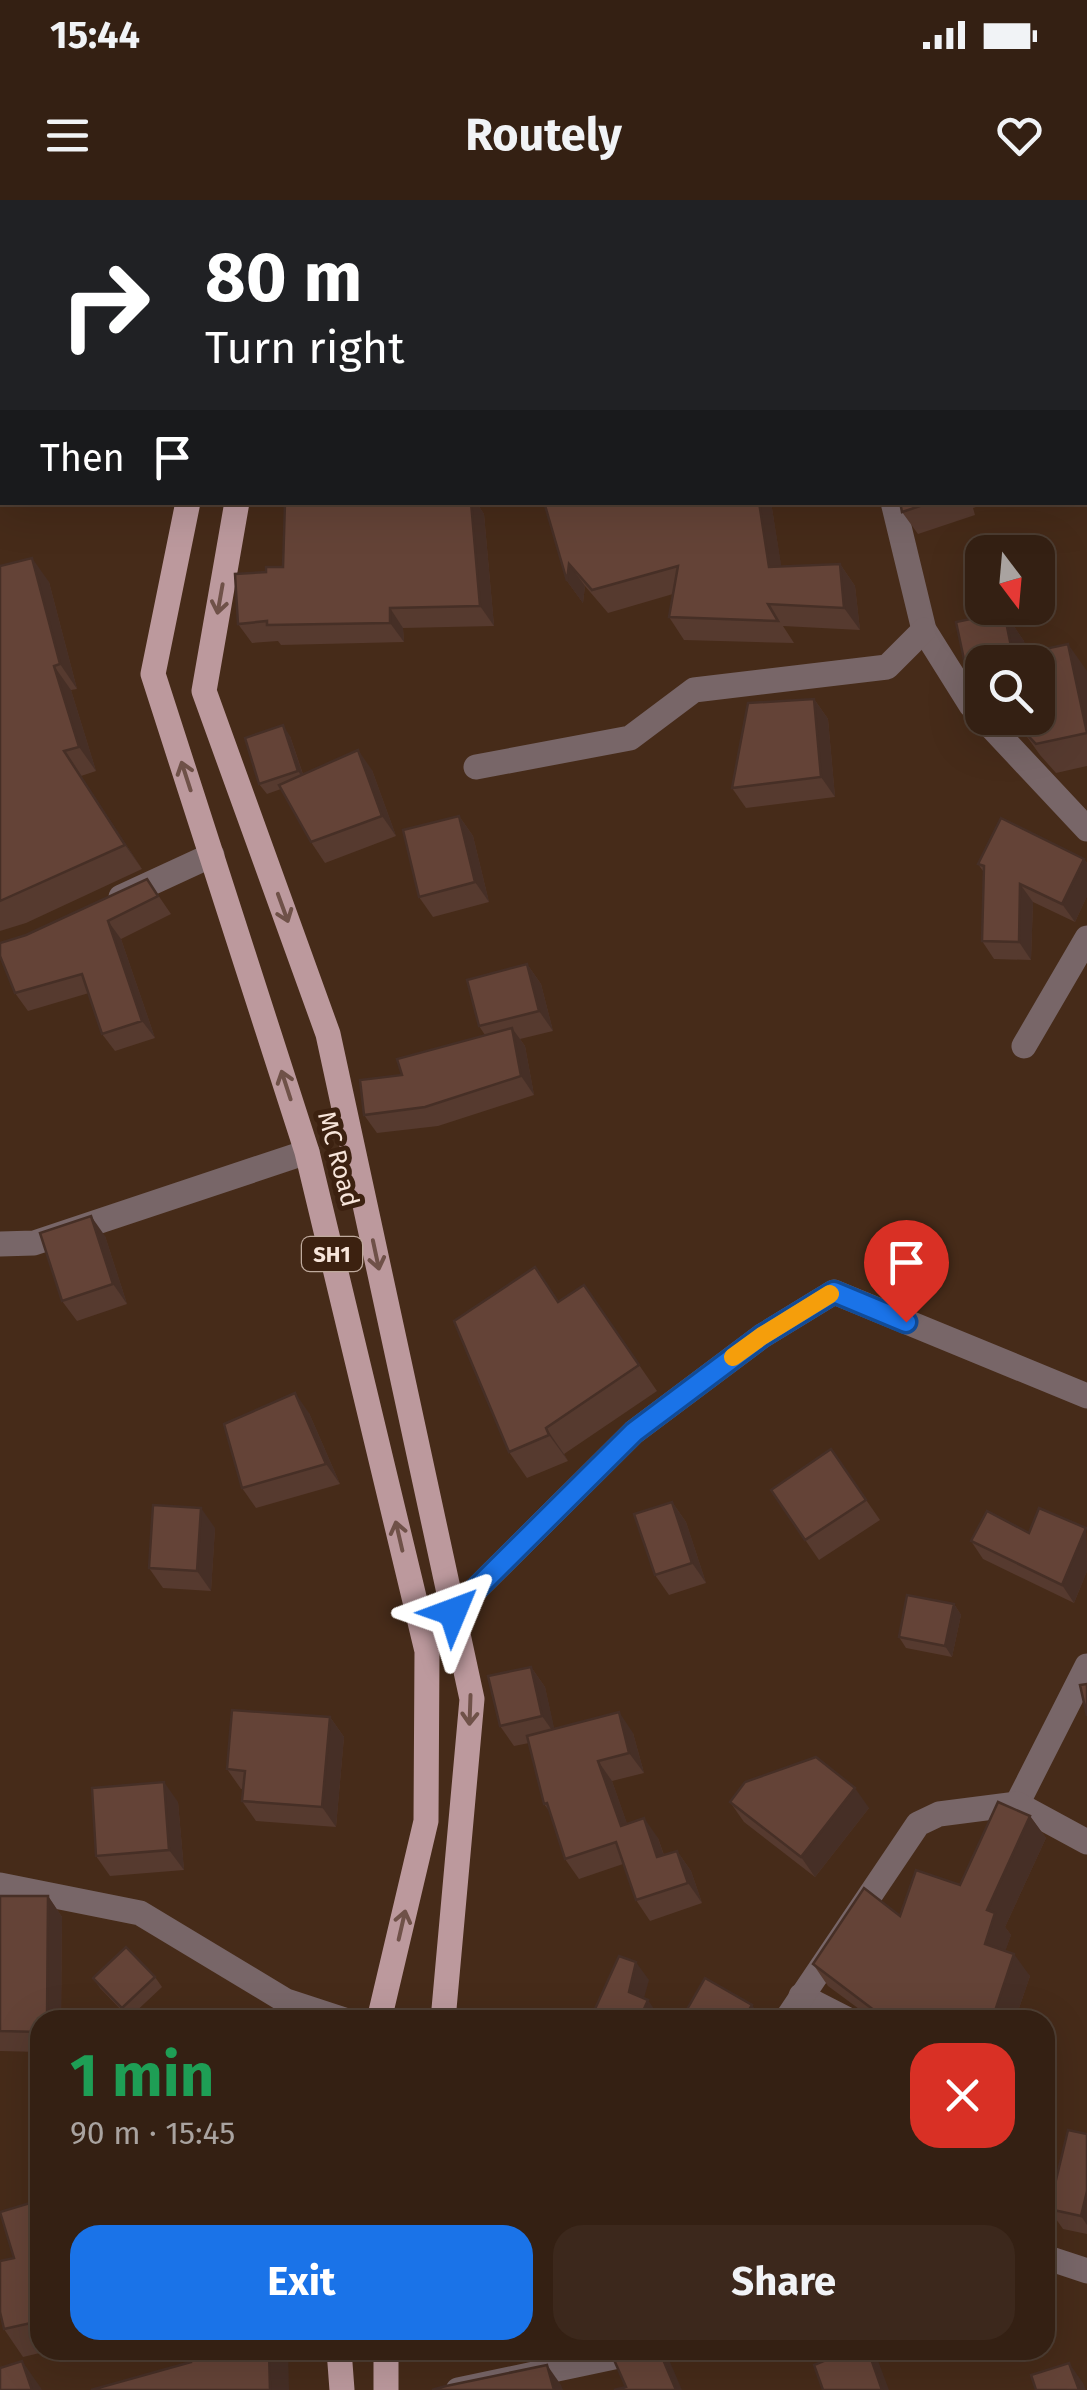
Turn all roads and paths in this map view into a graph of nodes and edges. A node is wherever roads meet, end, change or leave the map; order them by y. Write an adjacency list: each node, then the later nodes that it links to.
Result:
1 (187, 505): 9 (main road, MC Road / SH1, one-way to 1)
2 (236, 505): 16 (main road, MC Road / SH1, one-way to 16)
3 (894, 505): 4 (street)
4 (924, 630): 5 (street); 7 (street)
5 (965, 695)
6 (1000, 735): 8 (street)
7 (476, 767)
8 (1087, 829)
9 (212, 855): 10 (street); 13 (main road, MC Road / SH1, one-way to 9)
10 (104, 904)
11 (1087, 938): 12 (street)
12 (1024, 1046)
13 (307, 1152): 14 (street); 23 (main road, MC Road / SH1, one-way to 13)
14 (0, 1244)
15 (1087, 1396): 16 (street)
16 (453, 1612): 24 (main road, MC Road / SH1, one-way to 24)
17 (1087, 1666): 18 (street)
18 (1017, 1804): 19 (street); 21 (street)
19 (1087, 1842)
20 (0, 1884): 22 (street)
21 (801, 1996): 25 (street); 26 (street)
22 (313, 2010)
23 (382, 2010)
24 (443, 2010)
25 (792, 2010)
26 (828, 2010)
27 (1055, 2260): 28 (street)
28 (1087, 2271)
29 (340, 2360): 32 (main road)
30 (386, 2360): 33 (main road)
31 (600, 2360): 34 (street)
32 (342, 2390)
33 (386, 2390)
34 (458, 2390)

